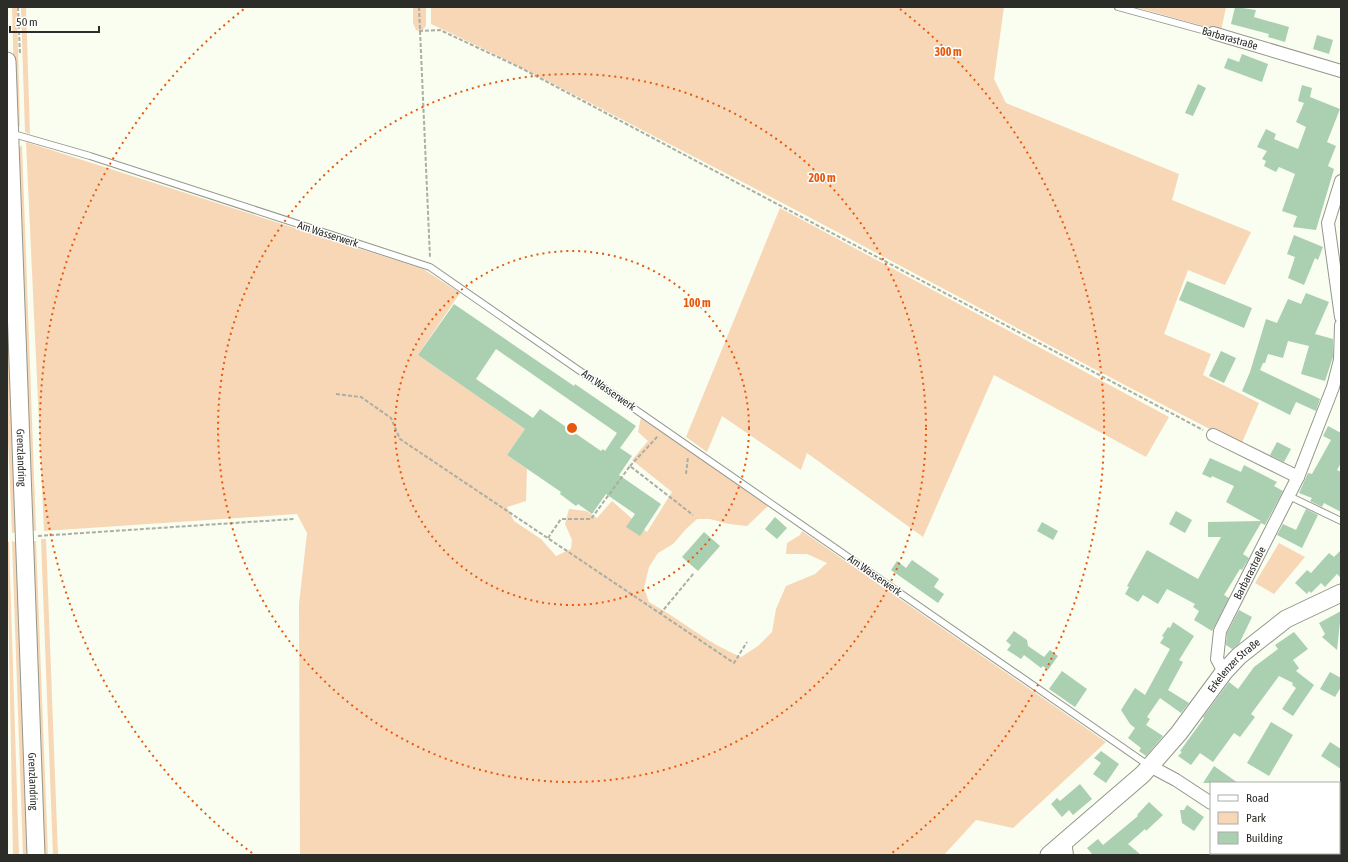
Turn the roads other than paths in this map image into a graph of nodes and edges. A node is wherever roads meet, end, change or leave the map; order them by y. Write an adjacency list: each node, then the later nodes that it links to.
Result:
1 (1118, 7): 2 (lane, Barbarastraße)
2 (1213, 34): 4 (street, Barbarastraße)
3 (7, 61): 5 (main road, Grenzlandring)
4 (1341, 71)
5 (10, 132): 17 (lane, Am Wasserwerk); 20 (main road, Grenzlandring)
6 (1341, 181): 7 (street)
7 (1336, 257): 8 (street)
8 (1341, 317)
9 (1341, 325): 10 (street, Barbarastraße)
10 (1341, 360): 12 (street, Barbarastraße)
11 (1213, 435): 12 (street)
12 (1298, 477): 13 (street, Barbarastraße)
13 (1289, 496): 14 (lane); 16 (street, Barbarastraße)
14 (1341, 521)
15 (1341, 593): 16 (main road, Erkelenzer Straße)
16 (1224, 672): 17 (main road, Erkelenzer Straße)
17 (1150, 766): 18 (street); 19 (main road, Erkelenzer Straße)
18 (1210, 802)
19 (1066, 848): 21 (main road, Erkelenzer Straße)
20 (36, 855)
21 (1049, 855)

